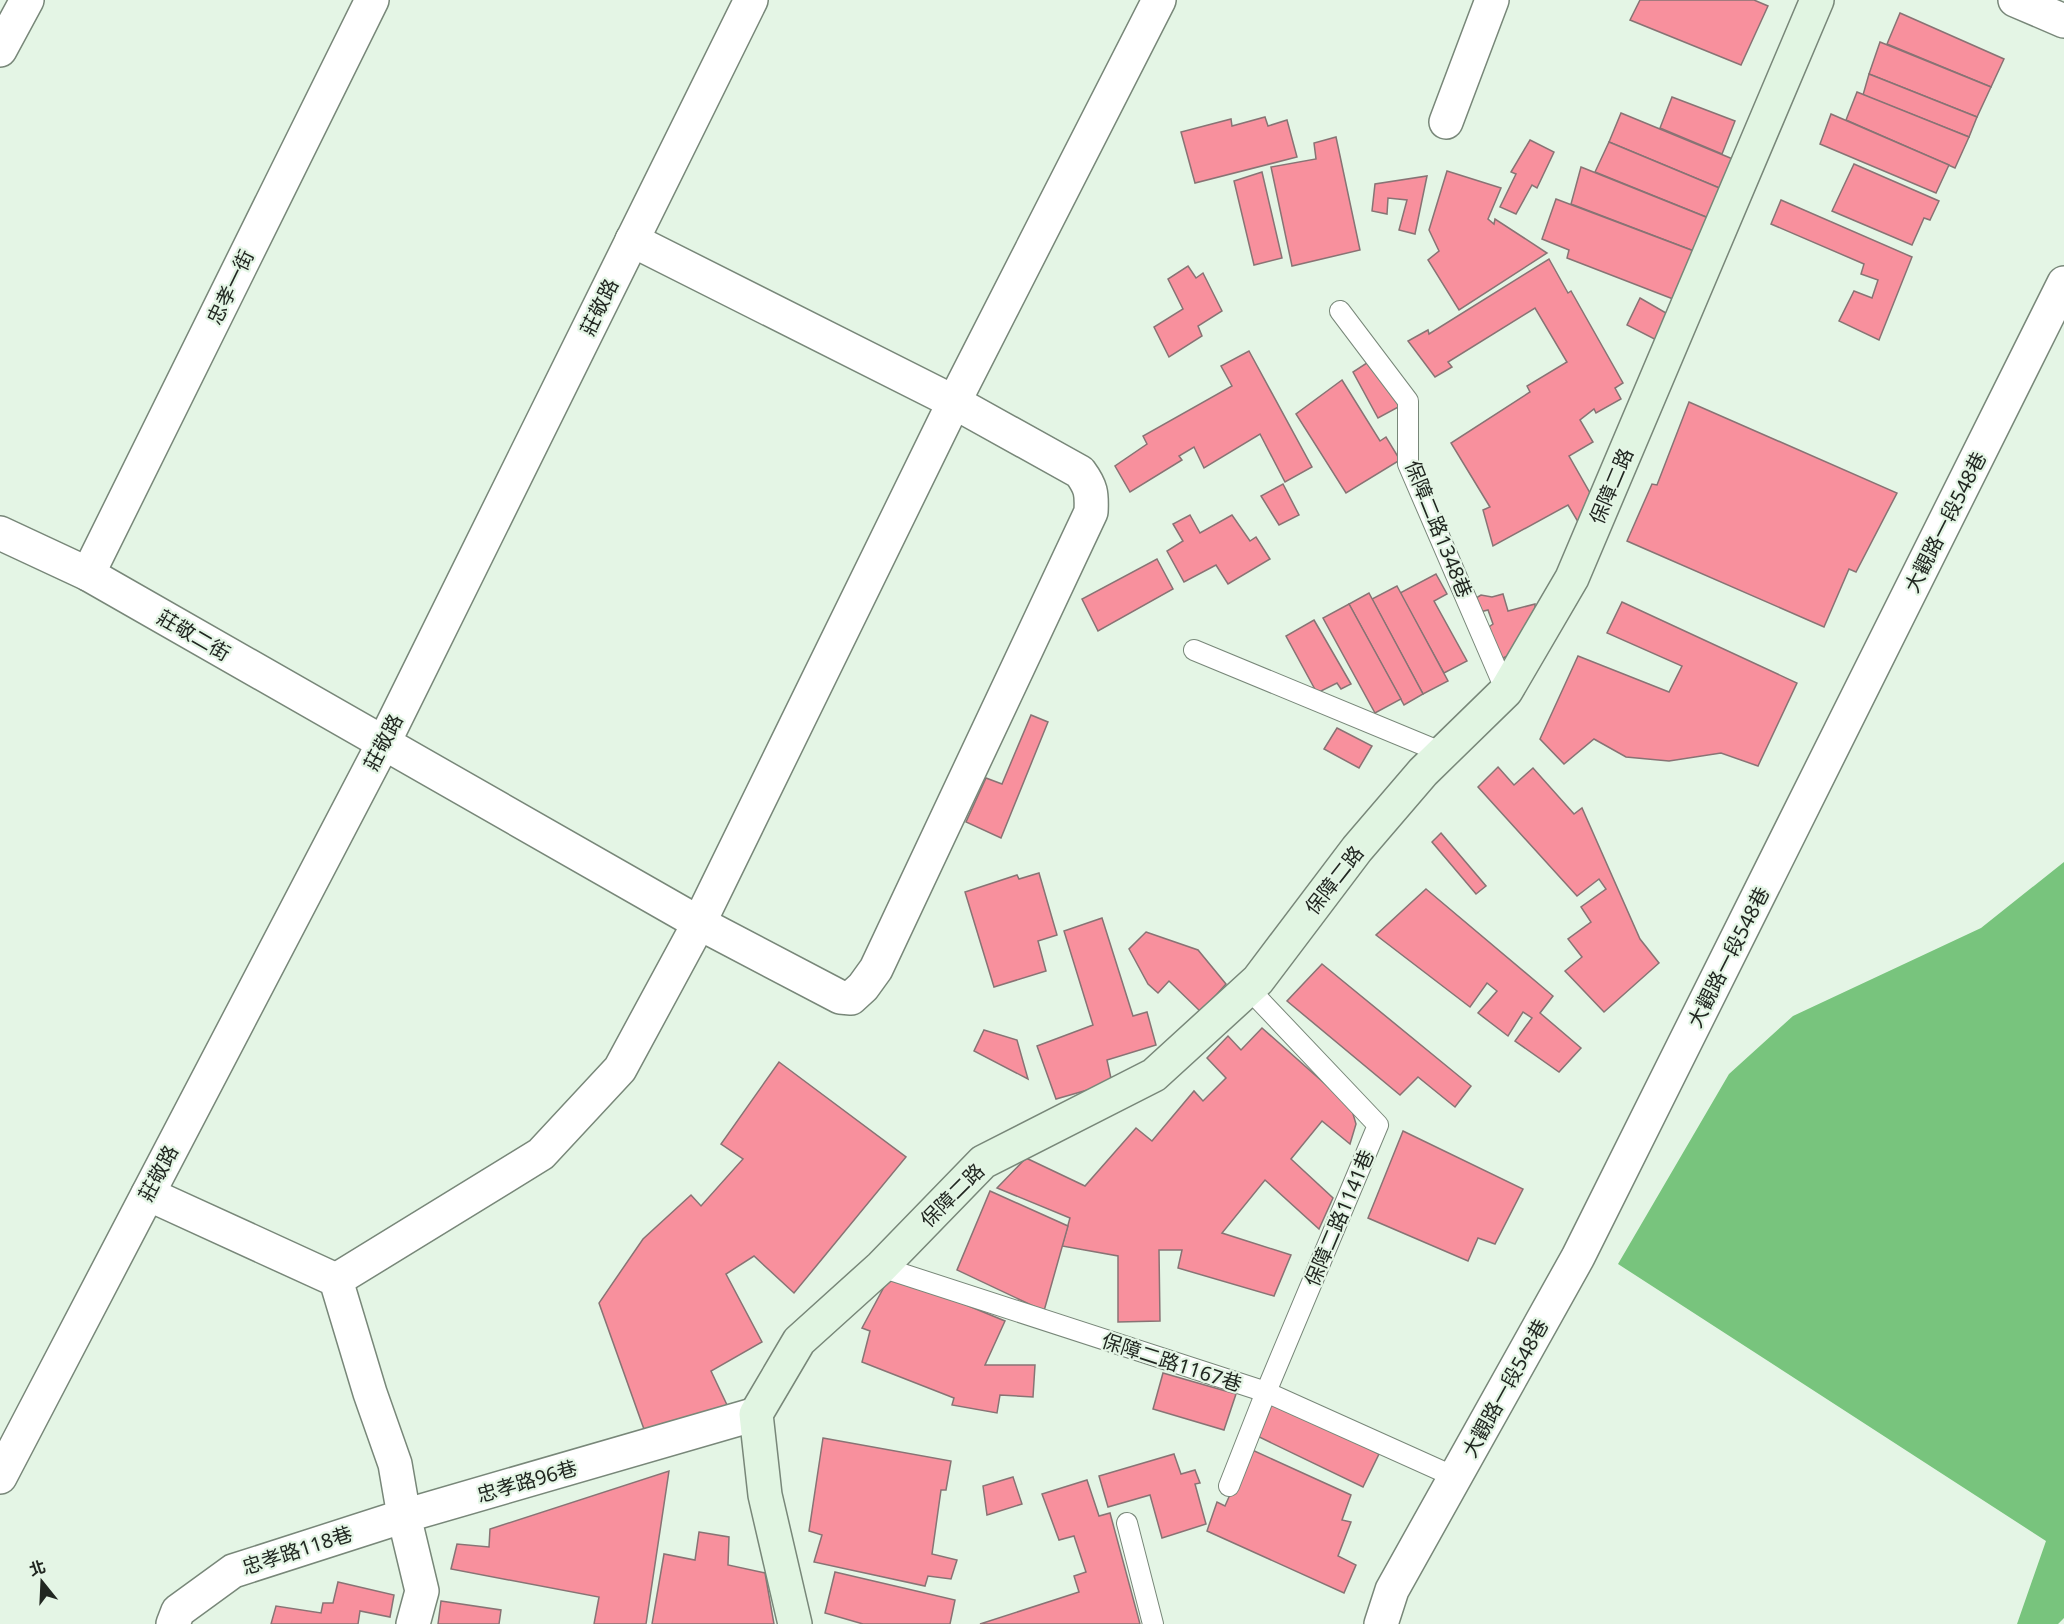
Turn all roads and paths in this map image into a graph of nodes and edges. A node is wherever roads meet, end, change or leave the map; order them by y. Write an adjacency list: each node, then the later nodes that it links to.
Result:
1 (27, 0): 9 (street)
2 (372, 0): 16 (street, 忠孝一街)
3 (751, 0): 11 (street, 莊敬路)
4 (1159, 0): 14 (street)
5 (1492, 0): 10 (street)
6 (1817, 0): 18 (street, 保障二路)
7 (2015, 0): 8 (street)
8 (2064, 21)
9 (0, 50)
10 (1446, 122)
11 (632, 240): 14 (street); 19 (street, 莊敬路)
12 (2064, 283): 29 (street, 大觀路一段548巷)
13 (1340, 311): 18 (lane, 保障二路1348巷)
14 (954, 402): 21 (street); 21 (street, 莊敬二街)
15 (0, 533): 16 (street, 莊敬二街)
16 (88, 574): 19 (street, 莊敬二街)
17 (1194, 650): 20 (lane)
18 (1506, 691): 20 (street, 保障二路)
19 (383, 744): 21 (street, 莊敬二街); 23 (street, 莊敬路)
20 (1443, 753): 22 (street, 保障二路)
21 (699, 922): 25 (street)
22 (1248, 988): 24 (street, 保障二路); 26 (lane, 保障二路1141巷)
23 (148, 1194): 25 (street); 28 (street, 莊敬路)
24 (881, 1267): 26 (lane, 保障二路1167巷); 27 (street, 保障二路)
25 (336, 1280): 31 (street)
26 (1266, 1392): 29 (lane, 保障二路1167巷); 30 (lane, 保障二路1141巷)
27 (756, 1414): 31 (street, 忠孝路96巷); 35 (street)
28 (0, 1477)
29 (1455, 1477): 37 (street, 大觀路一段548巷)
30 (1229, 1486)
31 (404, 1516): 33 (street, 忠孝路118巷); 34 (street)
32 (1127, 1523): 36 (lane)
33 (173, 1624)
34 (413, 1624)
35 (795, 1624)
36 (1153, 1624)
37 (1381, 1624)

